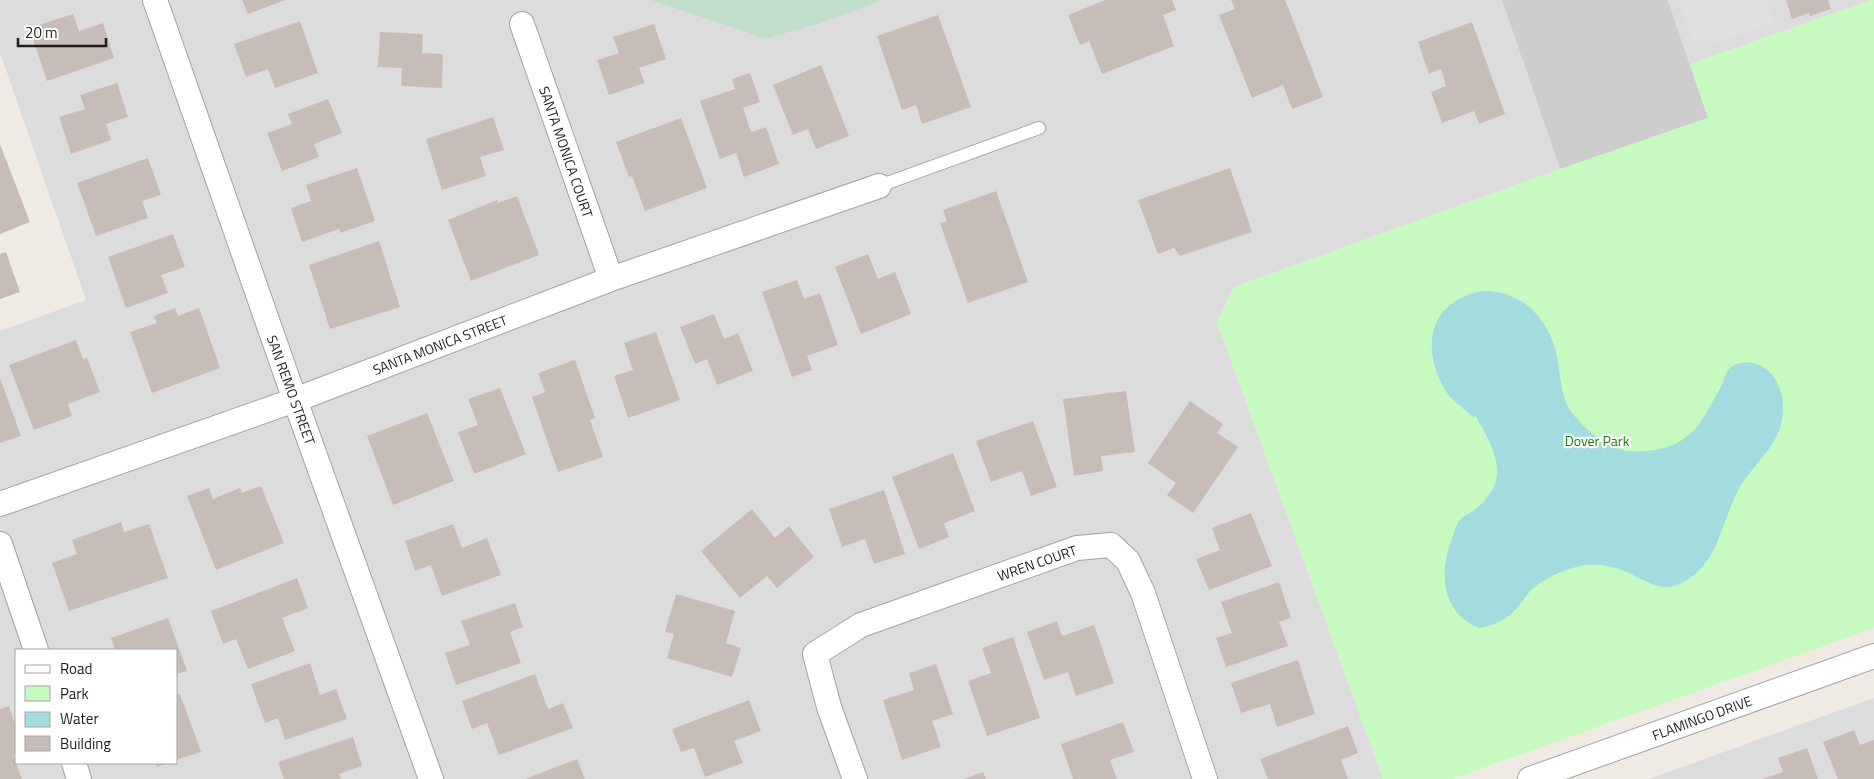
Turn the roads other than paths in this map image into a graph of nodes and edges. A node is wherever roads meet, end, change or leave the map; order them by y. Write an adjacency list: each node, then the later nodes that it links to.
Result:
1 (154, 0): 6 (street, SAN REMO STREET)
2 (522, 24): 5 (street, SANTA MONICA COURT)
3 (1039, 128): 4 (lane)
4 (879, 186): 5 (street, SANTA MONICA STREET)
5 (611, 279): 6 (street, SANTA MONICA STREET)
6 (295, 400): 7 (street, SANTA MONICA STREET); 13 (street, SAN REMO STREET)
7 (0, 504)
8 (0, 544): 9 (street)
9 (36, 649)
10 (1874, 656): 16 (street, FLAMINGO DRIVE)
11 (74, 764): 12 (street)
12 (79, 779)
13 (431, 779)
14 (855, 779): 15 (street, WREN COURT)
15 (1205, 779)
16 (1530, 779)

